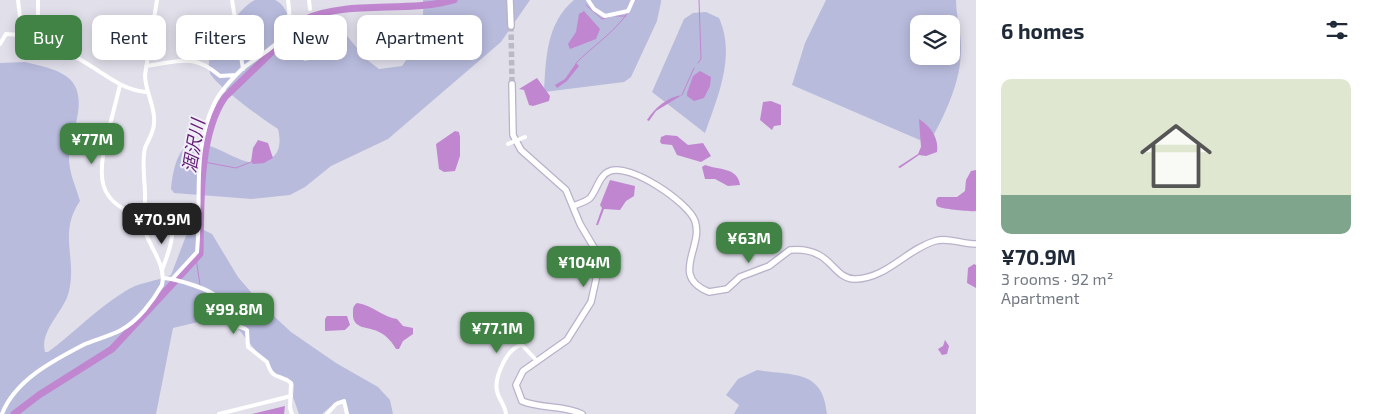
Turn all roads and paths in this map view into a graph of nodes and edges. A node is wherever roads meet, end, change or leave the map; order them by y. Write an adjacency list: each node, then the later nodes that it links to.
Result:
1 (18, 0): 11 (street)
2 (38, 0): 12 (street)
3 (157, 0): 17 (street)
4 (232, 0): 18 (street)
5 (288, 0): 18 (street)
6 (309, 0): 10 (street)
7 (510, 0): 13 (street)
8 (588, 0): 9 (street)
9 (633, 0)
10 (310, 9)
11 (20, 15)
12 (38, 15)
13 (510, 26)
14 (15, 34): 15 (street)
15 (0, 44)
16 (81, 60): 21 (street)
17 (146, 66): 19 (street); 22 (street)
18 (243, 69): 19 (street)
19 (236, 75): 31 (street)
20 (512, 84): 25 (street)
21 (120, 85): 22 (street); 27 (street)
22 (146, 92): 27 (street)
23 (525, 137): 24 (street, bridge)
24 (508, 144)
25 (573, 206): 28 (street); 32 (street)
26 (168, 211): 29 (street)
27 (141, 216): 29 (street)
28 (976, 244)
29 (162, 270): 30 (street)
30 (164, 278): 31 (street); 34 (street)
31 (173, 278): 33 (street)
32 (537, 361): 39 (street); 40 (street)
33 (291, 396): 35 (street); 36 (street)
34 (2, 414)
35 (219, 414)
36 (292, 414)
37 (327, 414): 38 (street)
38 (347, 414)
39 (506, 414)
40 (582, 414)

